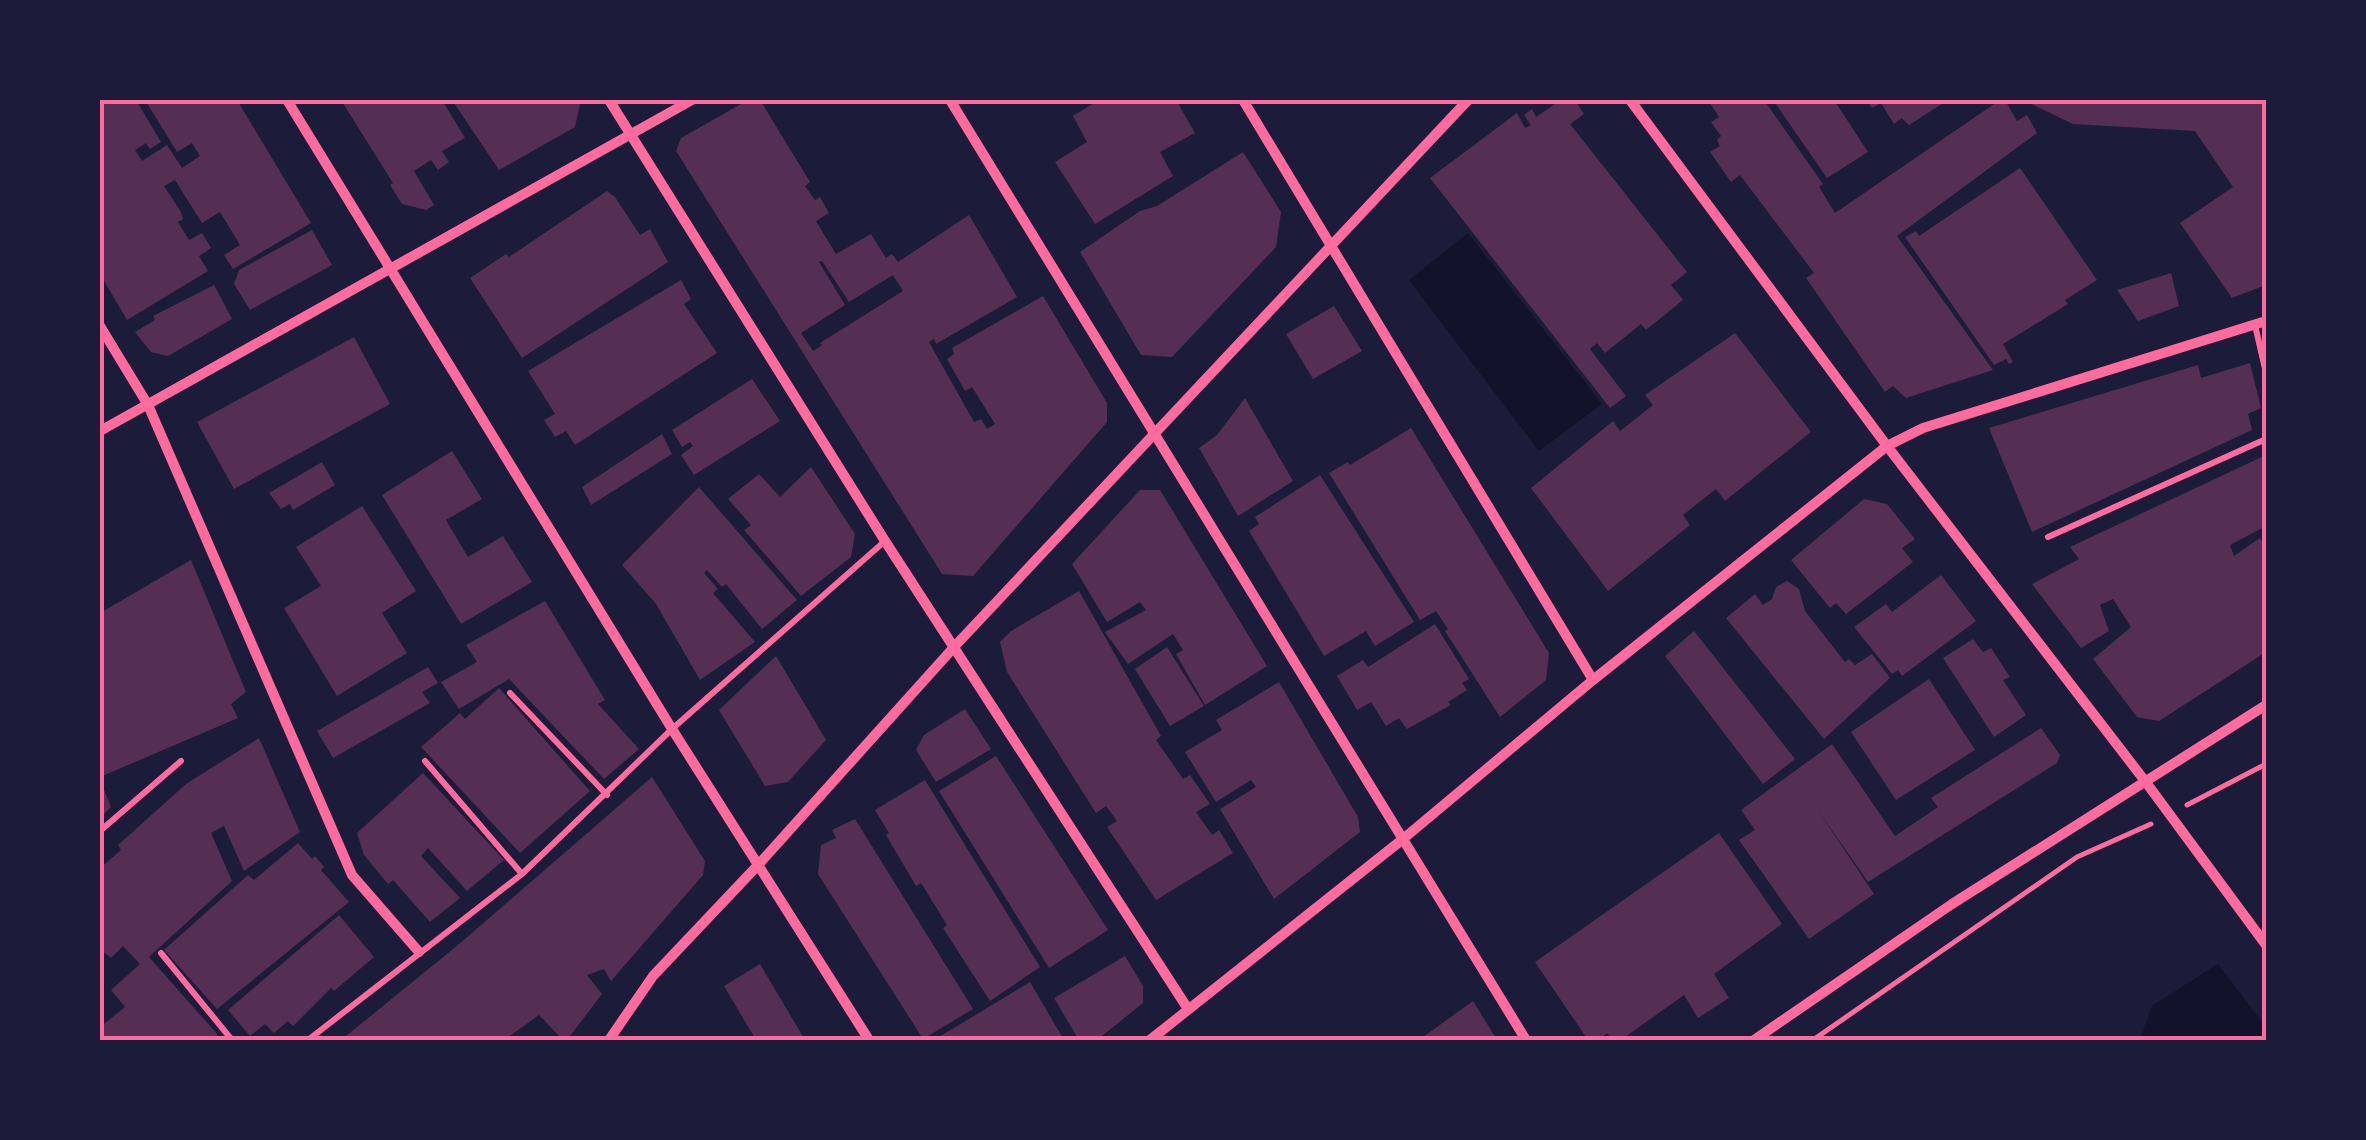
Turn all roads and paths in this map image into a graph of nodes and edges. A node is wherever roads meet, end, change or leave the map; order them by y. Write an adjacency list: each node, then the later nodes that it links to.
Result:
1 (287, 100): 10 (street)
2 (610, 100): 8 (street)
3 (692, 100): 8 (street)
4 (950, 100): 16 (street)
5 (1244, 100): 9 (street)
6 (1468, 100): 9 (street)
7 (1630, 100): 18 (street)
8 (630, 134): 10 (street); 20 (street)
9 (1330, 246): 16 (street); 22 (street)
10 (392, 271): 14 (street); 25 (street)
11 (2260, 323): 13 (lane); 18 (street)
12 (100, 326): 14 (street)
13 (2266, 372)
14 (148, 405): 15 (street); 38 (street)
15 (100, 431)
16 (1156, 434): 21 (street); 33 (street)
17 (2266, 438): 19 (lane)
18 (1887, 446): 22 (street); 29 (street)
19 (2048, 537)
20 (886, 541): 21 (street); 25 (lane)
21 (954, 646): 35 (street); 40 (street)
22 (1593, 680): 33 (street)
23 (510, 693): 30 (lane)
24 (2266, 706): 29 (street)
25 (672, 729): 30 (lane); 35 (street)
26 (181, 761): 32 (lane)
27 (425, 761): 36 (lane)
28 (2266, 764): 31 (path)
29 (2145, 781): 37 (street); 47 (street)
30 (607, 795): 36 (lane)
31 (2204, 798)
32 (100, 831)
33 (1403, 839): 40 (street); 46 (street)
34 (2122, 839): 48 (path)
35 (759, 864): 43 (street); 44 (street)
36 (522, 874): 38 (lane)
37 (2266, 945)
38 (419, 952): 42 (lane)
39 (161, 953): 41 (lane)
40 (1188, 1009): 45 (street)
41 (232, 1040)
42 (308, 1040)
43 (609, 1040)
44 (869, 1040)
45 (1150, 1040)
46 (1526, 1040)
47 (1754, 1040)
48 (1813, 1040)

